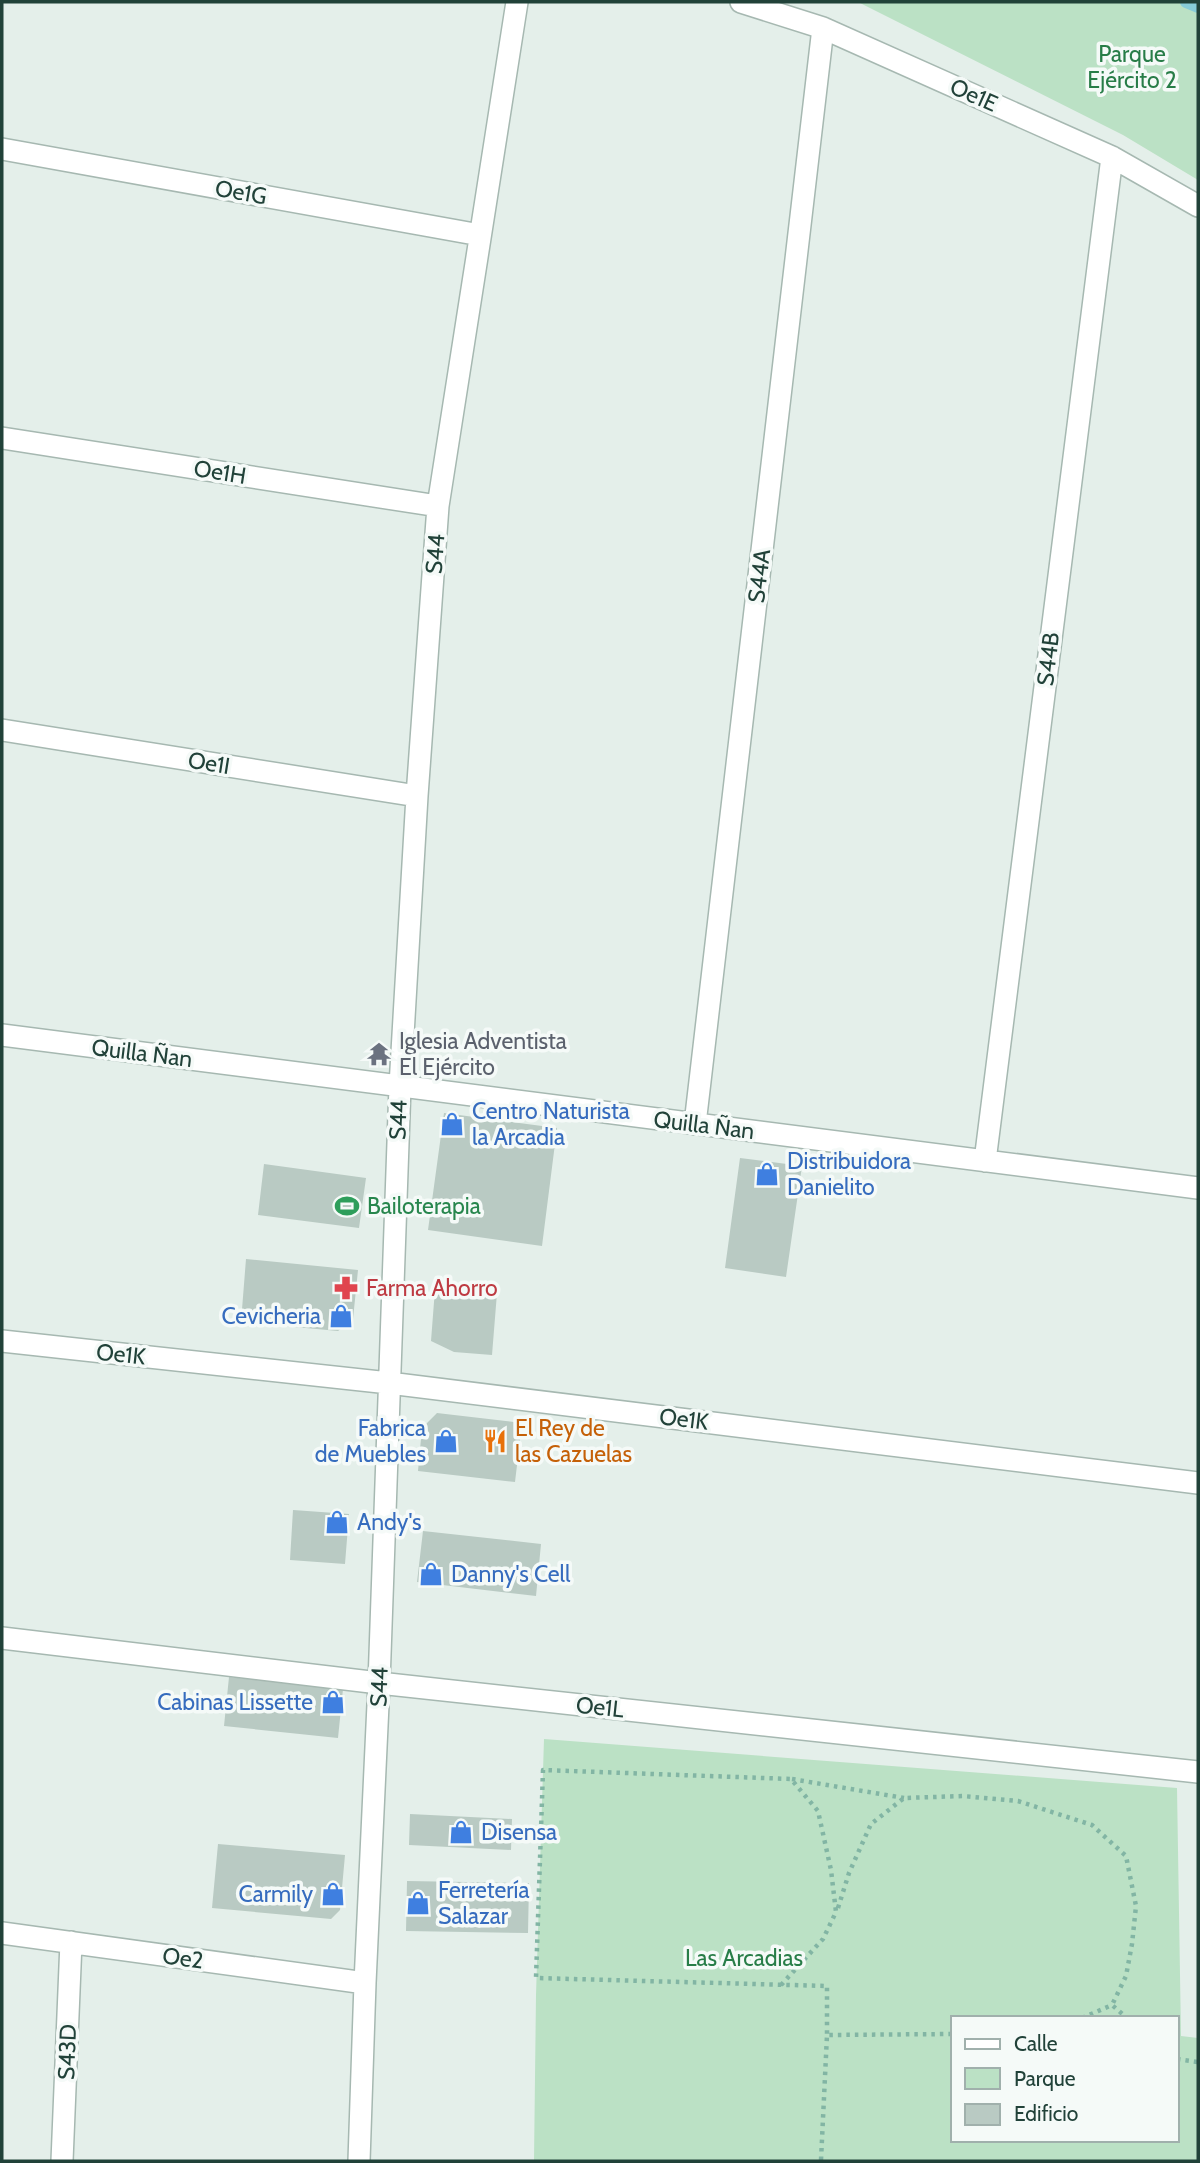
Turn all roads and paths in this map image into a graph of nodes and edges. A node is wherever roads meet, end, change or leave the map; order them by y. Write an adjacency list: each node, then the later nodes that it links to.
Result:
1 (517, 2): 7 (street, S44)
2 (741, 2): 3 (street, Oe1E)
3 (823, 28): 5 (street, Oe1E); 14 (street, S44A)
4 (2, 149): 7 (street, Oe1G)
5 (1112, 157): 6 (street, Oe1E); 15 (street, S44B)
6 (1198, 206)
7 (480, 234): 9 (street, S44)
8 (2, 438): 9 (street, Oe1H)
9 (438, 506): 11 (street, S44)
10 (2, 730): 11 (street, Oe1I)
11 (417, 796): 13 (street, S44)
12 (2, 1035): 13 (street, Quilla Ñan)
13 (400, 1086): 14 (street, Quilla Ñan); 18 (street, S44)
14 (695, 1124): 15 (street, Quilla Ñan)
15 (985, 1161): 16 (street, Quilla Ñan)
16 (1198, 1188)
17 (2, 1341): 18 (street, Oe1K)
18 (389, 1383): 19 (street, Oe1K); 21 (street, S44)
19 (1198, 1483)
20 (2, 1638): 21 (street, Oe1L)
21 (379, 1683): 22 (street, Oe1L); 28 (street, S44)
22 (1198, 1772)
23 (791, 1779): 24 (path); 25 (path); 29 (path)
24 (904, 1798): 25 (path); 30 (path)
25 (836, 1912): 29 (path)
26 (2, 1933): 27 (street, Oe2)
27 (71, 1942): 28 (street, Oe2); 38 (street, S43D)
28 (365, 1983): 39 (street, S44)
29 (781, 1985): 34 (path)
30 (1112, 2005): 31 (path); 32 (path)
31 (1087, 2016)
32 (1124, 2016)
33 (951, 2034): 34 (path)
34 (827, 2035): 37 (path)
35 (1179, 2059): 36 (path)
36 (1198, 2062)
37 (821, 2160)
38 (62, 2161)
39 (359, 2161)

